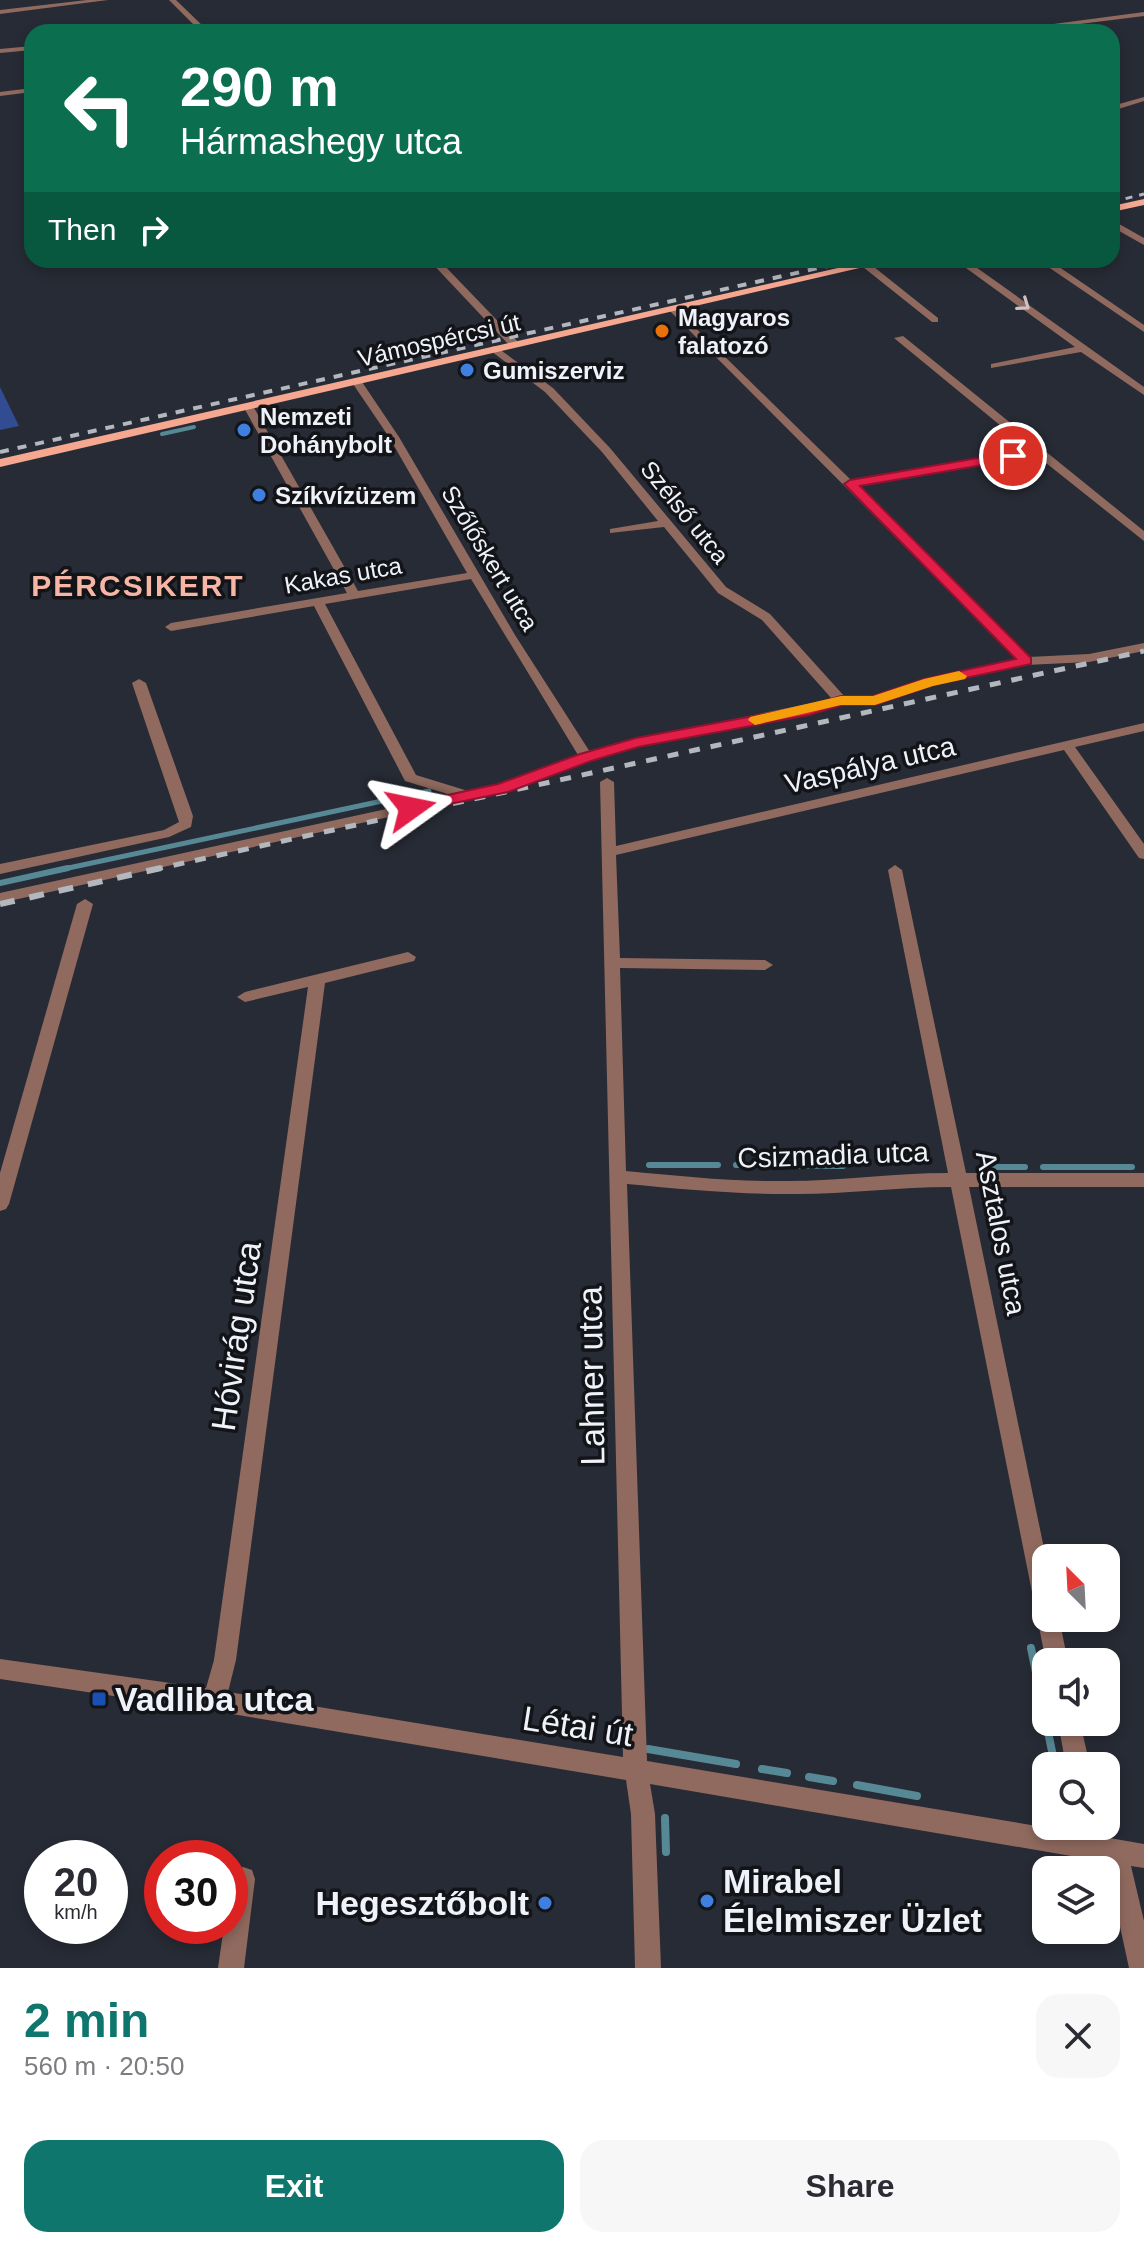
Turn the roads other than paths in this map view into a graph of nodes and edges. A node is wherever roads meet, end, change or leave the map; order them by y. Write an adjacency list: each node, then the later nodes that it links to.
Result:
1 (105, 0): 3 (street)
2 (172, 0): 5 (street)
3 (0, 12)
4 (1144, 14): 6 (street)
5 (196, 24)
6 (1063, 24)
7 (24, 49): 8 (street)
8 (0, 51)
9 (24, 91): 10 (street)
10 (0, 94)
11 (1144, 99): 13 (street)
12 (1120, 104): 13 (street)
13 (1124, 106): 14 (street)
14 (1120, 107)
15 (1144, 202): 16 (main road)
16 (1120, 207)
17 (1120, 228): 18 (street)
18 (1144, 242)
19 (442, 268): 28 (street)
20 (853, 268): 24 (main road, Vámospércsi út)
21 (870, 268): 25 (street)
22 (971, 268): 29 (street, one-way to 29)
23 (1055, 268): 26 (street)
24 (673, 309): 28 (main road, Vámospércsi út); 37 (street)
25 (935, 320)
26 (1144, 329)
27 (899, 338): 35 (street)
28 (515, 345): 30 (main road, Vámospércsi út)
29 (1084, 348): 31 (street); 33 (street)
30 (495, 349): 32 (main road, Vámospércsi út); 38 (street, Szélső utca)
31 (995, 366)
32 (356, 381): 34 (main road, Vámospércsi út); 41 (street, Szőlőskert utca)
33 (1144, 392)
34 (248, 406): 36 (main road, Vámospércsi út); 42 (street)
35 (1041, 451): 37 (street); 40 (street)
36 (0, 463)
37 (850, 484): 46 (street)
38 (666, 523): 39 (street); 48 (street, Szélső utca)
39 (614, 531)
40 (1144, 537)
41 (475, 575): 42 (street, Kakas utca); 51 (street, Szőlőskert utca)
42 (354, 595): 43 (street, Kakas utca)
43 (318, 602): 44 (street, Kakas utca); 53 (street)
44 (171, 627)
45 (1144, 647): 46 (street)
46 (1026, 661): 48 (street)
47 (139, 683): 56 (street)
48 (841, 701): 51 (street)
49 (1144, 727): 50 (street, Vaspálya utca)
50 (1067, 745): 54 (street, Vaspálya utca); 55 (street)
51 (586, 757): 53 (street)
52 (607, 782): 54 (street, Lahner utca)
53 (469, 795): 58 (street)
54 (608, 852): 61 (street, Lahner utca)
55 (1144, 855)
56 (0, 869)
57 (895, 870): 66 (street, Asztalos utca)
58 (0, 898)
59 (85, 904): 68 (street)
60 (408, 957): 63 (street)
61 (612, 963): 62 (street); 65 (street, Lahner utca)
62 (765, 965)
63 (317, 980): 64 (street); 71 (street, Hóvirág utca)
64 (245, 997)
65 (620, 1177): 66 (street, Csizmadia utca); 72 (street, Lahner utca)
66 (960, 1180): 67 (street, Csizmadia utca); 69 (street, Asztalos utca)
67 (1144, 1180)
68 (0, 1204)
69 (1033, 1544)
70 (0, 1669): 71 (street, Létai út)
71 (214, 1700): 72 (street, Létai út)
72 (636, 1770): 73 (street, Létai út); 77 (street, Lahner utca)
73 (1100, 1841): 74 (street, Létai út); 78 (street)
74 (1144, 1856)
75 (234, 1944): 76 (street)
76 (231, 1968)
77 (648, 1968)
78 (1142, 1968)

